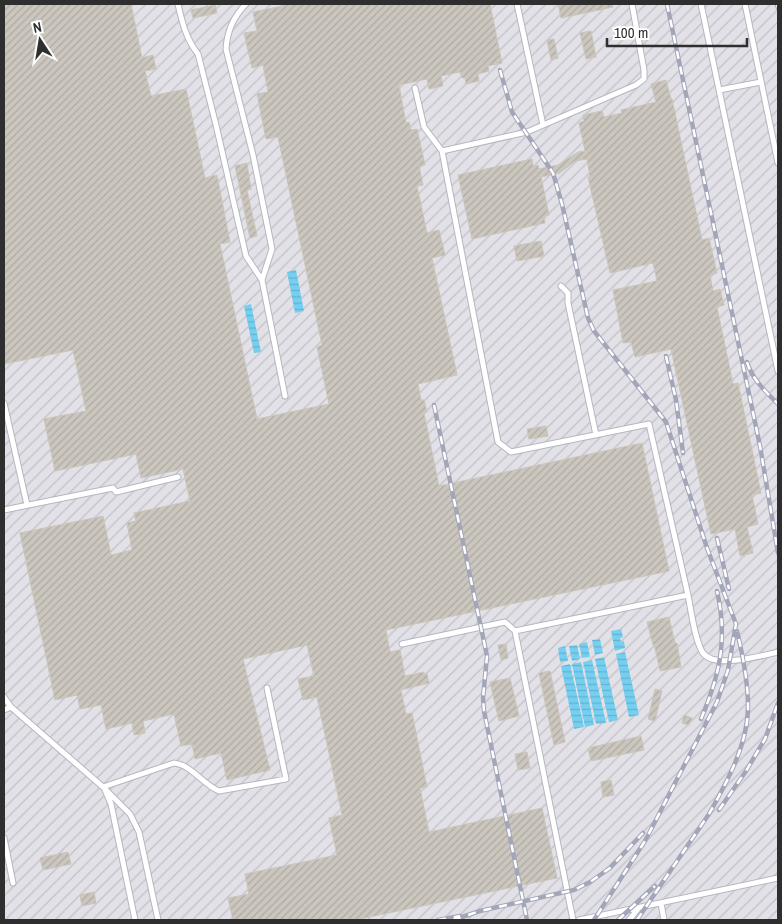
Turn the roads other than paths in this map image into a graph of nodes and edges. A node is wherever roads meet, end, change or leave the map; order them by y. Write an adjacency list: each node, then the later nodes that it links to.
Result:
1 (178, 4): 13 (lane)
2 (246, 4): 13 (lane)
3 (517, 4): 10 (lane)
4 (632, 4): 10 (lane)
5 (701, 4): 9 (lane)
6 (745, 4): 7 (lane)
7 (761, 82): 9 (lane); 12 (lane)
8 (415, 88): 11 (lane)
9 (719, 90): 16 (lane)
10 (543, 125): 11 (lane)
11 (442, 151): 20 (lane)
12 (778, 163)
13 (262, 280): 18 (lane)
14 (561, 286): 20 (lane)
15 (778, 335): 16 (lane)
16 (771, 337): 17 (lane)
17 (778, 371)
18 (285, 396)
19 (4, 403): 22 (lane)
20 (596, 434): 24 (lane)
21 (178, 477): 22 (lane)
22 (27, 505): 23 (lane)
23 (4, 510)
24 (688, 596): 25 (lane); 27 (lane)
25 (515, 631): 26 (lane); 40 (lane)
26 (402, 644)
27 (778, 652)
28 (267, 688): 32 (lane)
29 (4, 696): 30 (lane)
30 (11, 706): 31 (lane); 32 (lane)
31 (4, 710)
32 (103, 787): 38 (lane); 39 (lane)
33 (4, 838): 35 (lane)
34 (778, 878): 36 (lane)
35 (13, 883)
36 (661, 903): 37 (lane); 43 (lane)
37 (638, 908): 41 (lane); 42 (lane)
38 (135, 920)
39 (158, 920)
40 (572, 920)
41 (579, 920)
42 (629, 920)
43 (664, 920)

